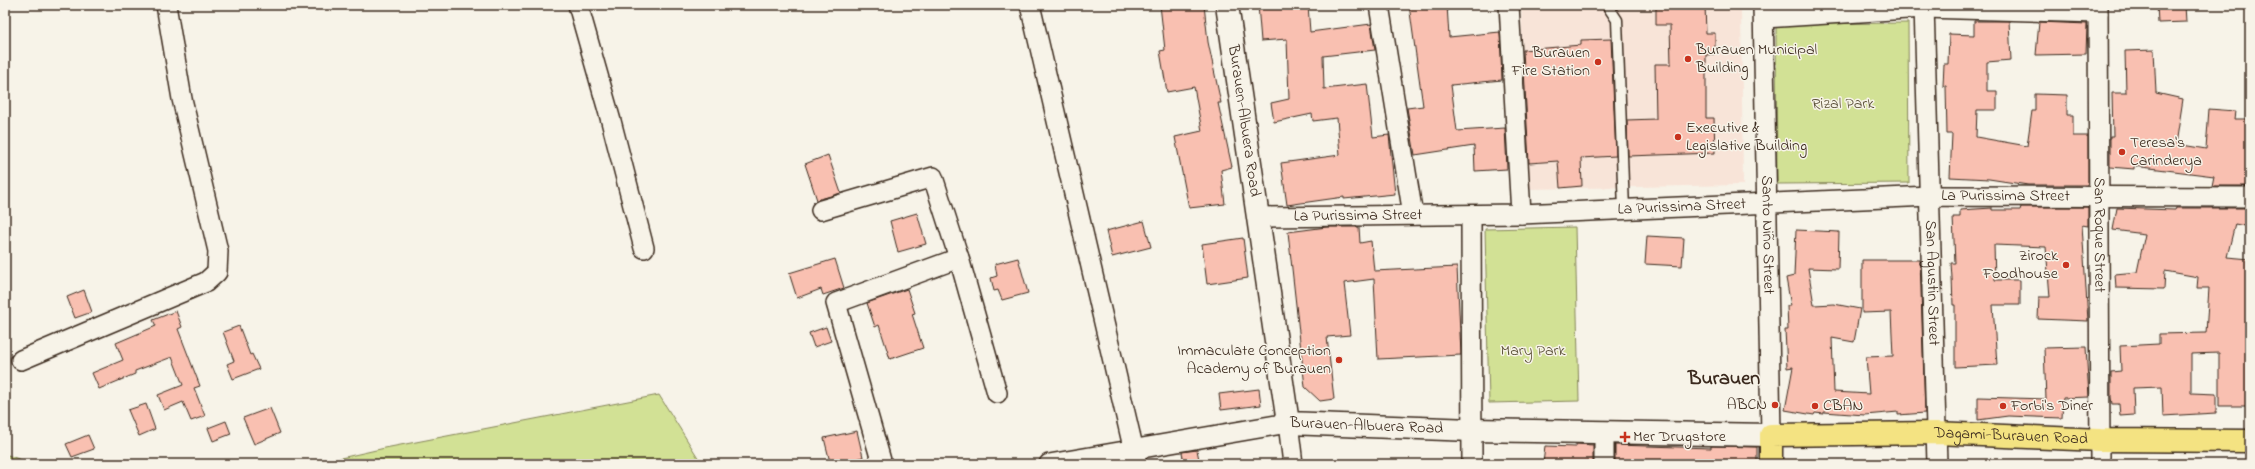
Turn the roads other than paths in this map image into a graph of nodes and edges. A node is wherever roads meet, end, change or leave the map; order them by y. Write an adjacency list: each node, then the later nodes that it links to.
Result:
1 (166, 5): 23 (street)
2 (578, 5): 21 (street)
3 (1030, 5): 32 (street)
4 (1227, 5): 20 (street, Burauen-Albuera Road)
5 (1379, 5): 18 (street)
6 (1509, 5): 17 (street)
7 (1607, 5): 16 (lane)
8 (1924, 7): 9 (street); 10 (street); 11 (street, San Agustin Street)
9 (2098, 9): 12 (street, San Roque Street)
10 (1763, 11): 14 (street, Santo Niño Street)
11 (1930, 196): 12 (street, La Purissima Street); 14 (street, La Purissima Street); 28 (street, San Agustin Street)
12 (2099, 197): 13 (street, La Purissima Street); 30 (street, San Roque Street)
13 (2250, 197)
14 (1766, 203): 16 (street, La Purissima Street); 29 (street, Santo Niño Street)
15 (821, 210): 22 (street)
16 (1624, 210): 17 (street, La Purissima Street)
17 (1521, 214): 19 (street, La Purissima Street)
18 (1413, 215): 19 (street, La Purissima Street); 20 (street, La Purissima Street)
19 (1471, 215): 26 (street)
20 (1258, 217): 25 (street, Burauen-Albuera Road)
21 (644, 248)
22 (959, 258): 24 (street); 33 (street)
23 (21, 360)
24 (997, 393)
25 (1288, 423): 26 (street, Burauen-Albuera Road); 32 (street); 35 (street)
26 (1472, 430): 27 (street, Burauen-Albuera Road); 36 (street)
27 (1604, 432): 29 (street, Burauen-Albuera Road); 37 (street)
28 (1936, 433): 29 (main road, Dagami-Burauen Road); 30 (main road, Dagami-Burauen Road); 39 (street, San Agustin Street)
29 (1771, 435): 38 (main road, Santo Niño Street)
30 (2100, 440): 31 (main road, Dagami-Burauen Road); 40 (street, San Roque Street)
31 (2250, 441)
32 (1135, 457): 34 (street)
33 (882, 464)
34 (1049, 464)
35 (1293, 464)
36 (1472, 464)
37 (1604, 464)
38 (1771, 464)
39 (1937, 464)
40 (2100, 464)

